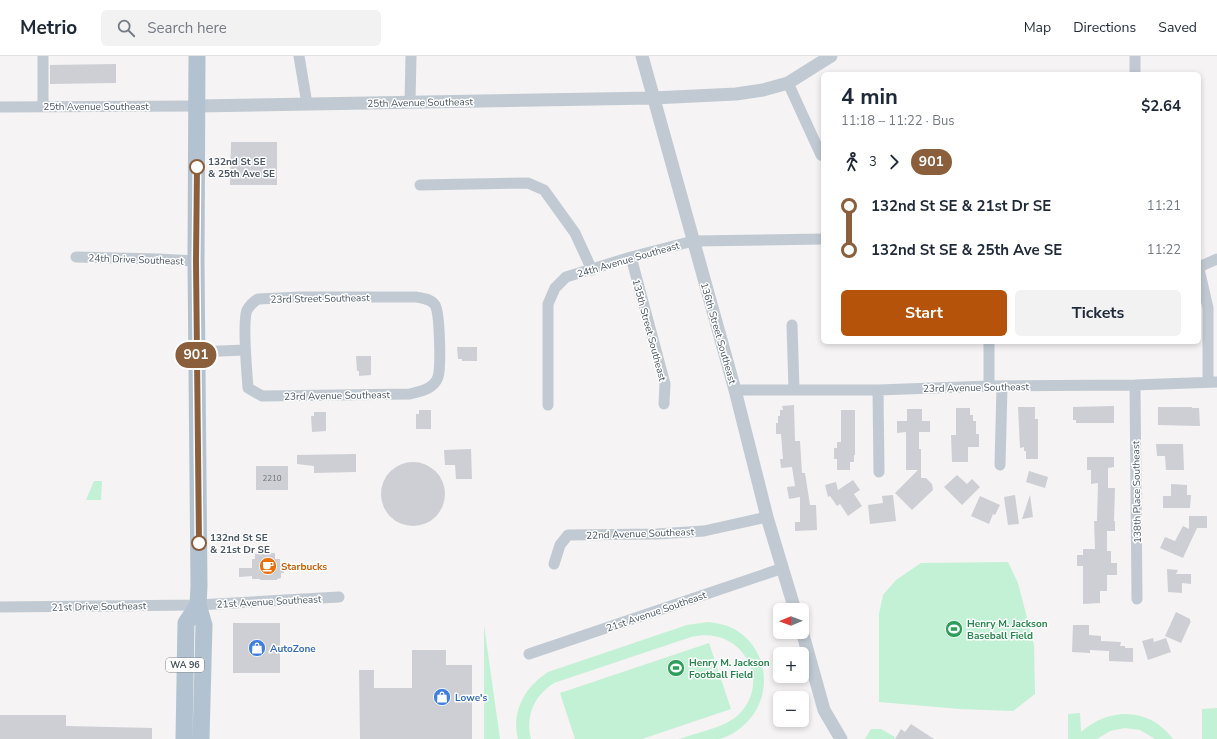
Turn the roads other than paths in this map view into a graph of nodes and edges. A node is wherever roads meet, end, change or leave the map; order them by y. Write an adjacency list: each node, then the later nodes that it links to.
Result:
1 (43, 56): 13 (street)
2 (197, 56): 14 (main road, WA 96)
3 (300, 56): 12 (street)
4 (411, 56): 11 (street)
5 (642, 56): 10 (street, 136th Street Southeast)
6 (831, 56): 9 (street, 25th Avenue Southeast)
7 (1134, 56): 8 (street)
8 (1134, 72)
9 (788, 83): 10 (street, 25th Avenue Southeast); 16 (street)
10 (652, 98): 11 (street, 25th Avenue Southeast); 19 (street, 136th Street Southeast)
11 (410, 102): 12 (street, 25th Avenue Southeast)
12 (306, 104): 14 (street, 25th Avenue Southeast)
13 (43, 106): 14 (street, 25th Avenue Southeast); 15 (street, 25th Avenue Southeast)
14 (197, 106): 23 (main road, WA 96)
15 (0, 107)
16 (821, 155)
17 (420, 185): 25 (street)
18 (821, 239): 19 (street, 24th Avenue Southeast)
19 (693, 240): 21 (street, 24th Avenue Southeast); 37 (street, 136th Street Southeast)
20 (76, 257): 23 (street, 24th Drive Southeast)
21 (631, 257): 25 (street, 24th Avenue Southeast); 40 (street, 135th Street Southeast)
22 (1217, 259): 24 (street)
23 (196, 261): 30 (main road, WA 96)
24 (1201, 267)
25 (592, 270): 41 (street, 24th Avenue Southeast)
26 (1201, 277): 31 (street)
27 (792, 325): 38 (street)
28 (989, 344): 32 (street)
29 (245, 350): 30 (street); 35 (street, 23rd Street Southeast); 36 (street, 23rd Street Southeast)
30 (196, 352): 50 (main road, WA 96)
31 (1212, 382): 34 (street, 23rd Avenue Southeast)
32 (989, 386): 33 (street, 23rd Avenue Southeast); 39 (street, 23rd Avenue Southeast)
33 (1002, 386): 34 (street, 23rd Avenue Southeast); 42 (street)
34 (1135, 386): 48 (street, 138th Place Southeast)
35 (248, 388): 36 (street, 23rd Avenue Southeast)
36 (428, 389)
37 (735, 390): 38 (street, 23rd Avenue Southeast); 44 (street, 136th Street Southeast)
38 (794, 390): 39 (street, 23rd Avenue Southeast)
39 (878, 390): 43 (street)
40 (664, 404)
41 (548, 405)
42 (1000, 465)
43 (879, 472)
44 (767, 517): 45 (street, 22nd Avenue Southeast); 46 (street, 136th Street Southeast)
45 (554, 564)
46 (783, 568): 49 (street, 136th Street Southeast); 53 (street, 21st Avenue Southeast)
47 (339, 596): 50 (street, 21st Avenue Southeast)
48 (1137, 599)
49 (794, 603)
50 (198, 605): 51 (street, 21st Drive Southeast); 54 (main road, WA 96); 55 (main road, WA 96)
51 (0, 607)
52 (804, 639): 56 (street)
53 (528, 654)
54 (184, 739)
55 (202, 739)
56 (841, 739)

